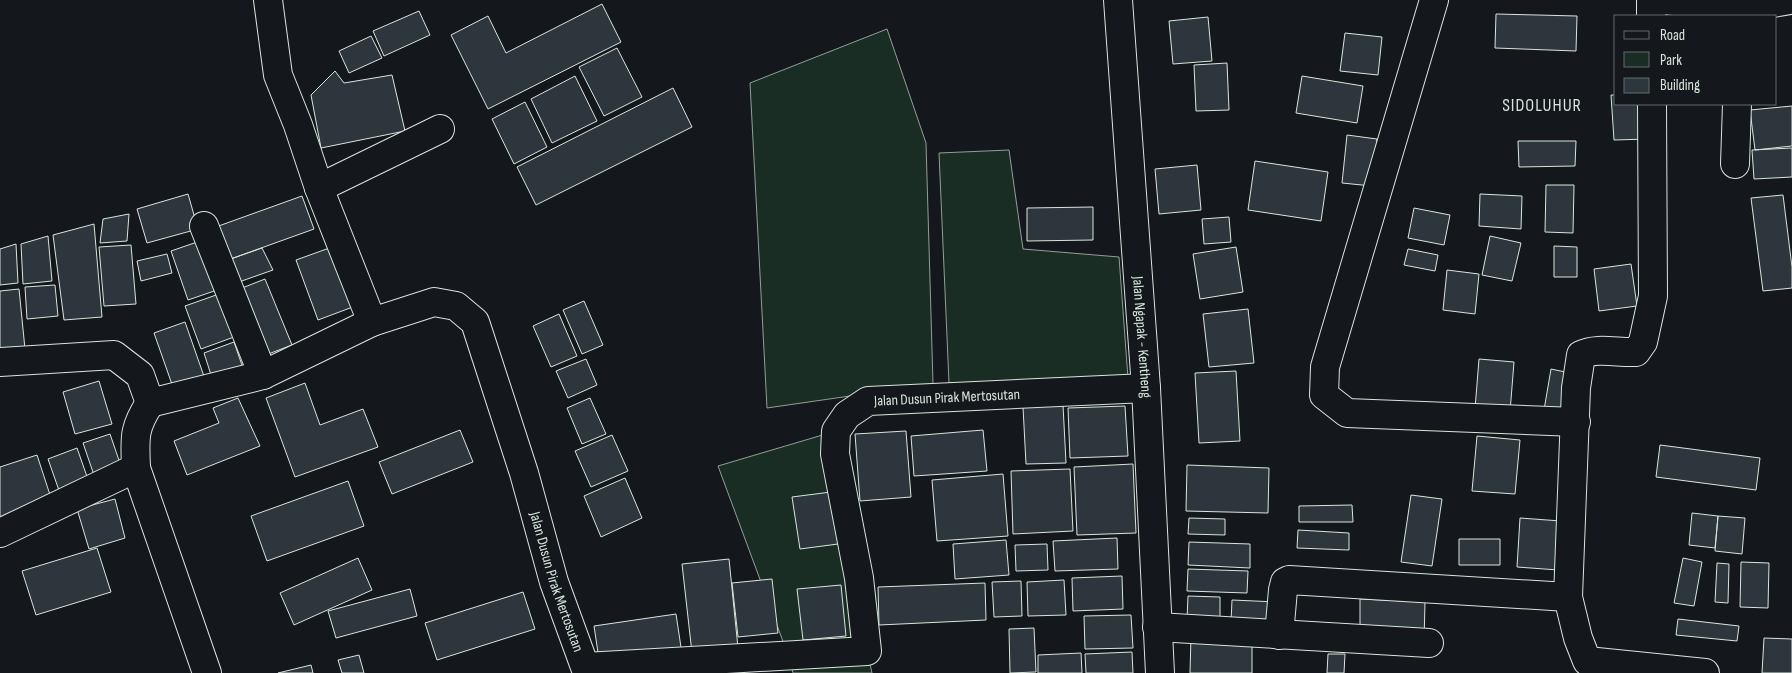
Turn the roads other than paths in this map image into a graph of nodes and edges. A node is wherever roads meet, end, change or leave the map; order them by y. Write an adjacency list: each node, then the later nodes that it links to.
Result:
1 (268, 0): 13 (street)
2 (1118, 0): 18 (street, Jalan Ngapak - Kentheng)
3 (1434, 0): 20 (street)
4 (1651, 0): 8 (street)
5 (1666, 0): 7 (street)
6 (1790, 0): 7 (street)
7 (1739, 12)
8 (1651, 15)
9 (1652, 105): 20 (street)
10 (1737, 105): 12 (street)
11 (440, 129): 13 (street)
12 (1735, 164)
13 (319, 188): 15 (street)
14 (204, 226): 17 (street)
15 (372, 322): 17 (street, Jalan Dusun Pirak Mertosutan); 29 (street, Jalan Dusun Pirak Mertosutan)
16 (0, 362): 19 (street)
17 (263, 375): 19 (street, Jalan Dusun Pirak Mertosutan)
18 (1146, 388): 24 (street, Jalan Ngapak - Kentheng); 27 (street, Jalan Dusun Pirak Mertosutan)
19 (150, 404): 21 (street)
20 (1576, 422): 23 (street)
21 (136, 468): 22 (street); 30 (street)
22 (0, 533)
23 (1568, 597): 25 (street); 28 (street)
24 (1157, 627): 25 (street); 31 (street, Jalan Ngapak - Kentheng)
25 (1279, 635): 26 (street)
26 (1429, 643)
27 (869, 662): 29 (street, Jalan Dusun Pirak Mertosutan)
28 (1586, 667): 32 (street)
29 (585, 670)
30 (207, 673)
31 (1160, 673)
32 (1705, 673)

